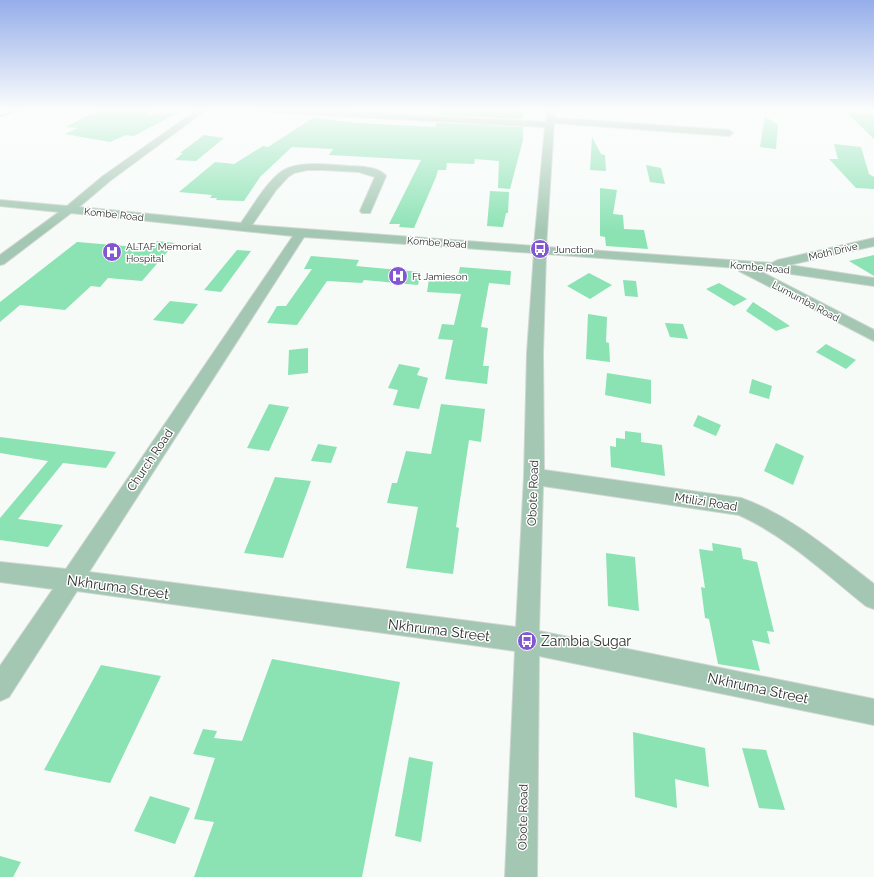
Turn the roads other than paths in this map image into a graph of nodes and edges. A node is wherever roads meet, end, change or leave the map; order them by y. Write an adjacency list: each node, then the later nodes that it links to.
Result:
1 (145, 151): 4 (street)
2 (547, 151): 9 (street, Obote Road)
3 (0, 203): 4 (street, Kombe Road)
4 (68, 210): 6 (street, Kombe Road); 10 (street)
5 (366, 211): 6 (street)
6 (244, 227): 7 (street, Kombe Road)
7 (301, 233): 9 (street, Kombe Road); 17 (street, Church Road)
8 (874, 242): 12 (street, Moth Drive)
9 (540, 249): 11 (street, Kombe Road); 15 (street, Obote Road)
10 (0, 261)
11 (738, 265): 12 (street, Kombe Road); 14 (street, Lumumba Road)
12 (768, 266): 13 (street, Kombe Road)
13 (874, 282)
14 (874, 336)
15 (534, 476): 18 (street, Mtilizi Road); 19 (street, Obote Road)
16 (0, 572): 17 (street, Nkhruma Street)
17 (71, 580): 19 (street, Nkhruma Street); 20 (street, Church Road)
18 (874, 598)
19 (527, 641): 21 (street, Nkhruma Street); 22 (street, Obote Road)
20 (0, 688)
21 (874, 712)
22 (521, 877)

